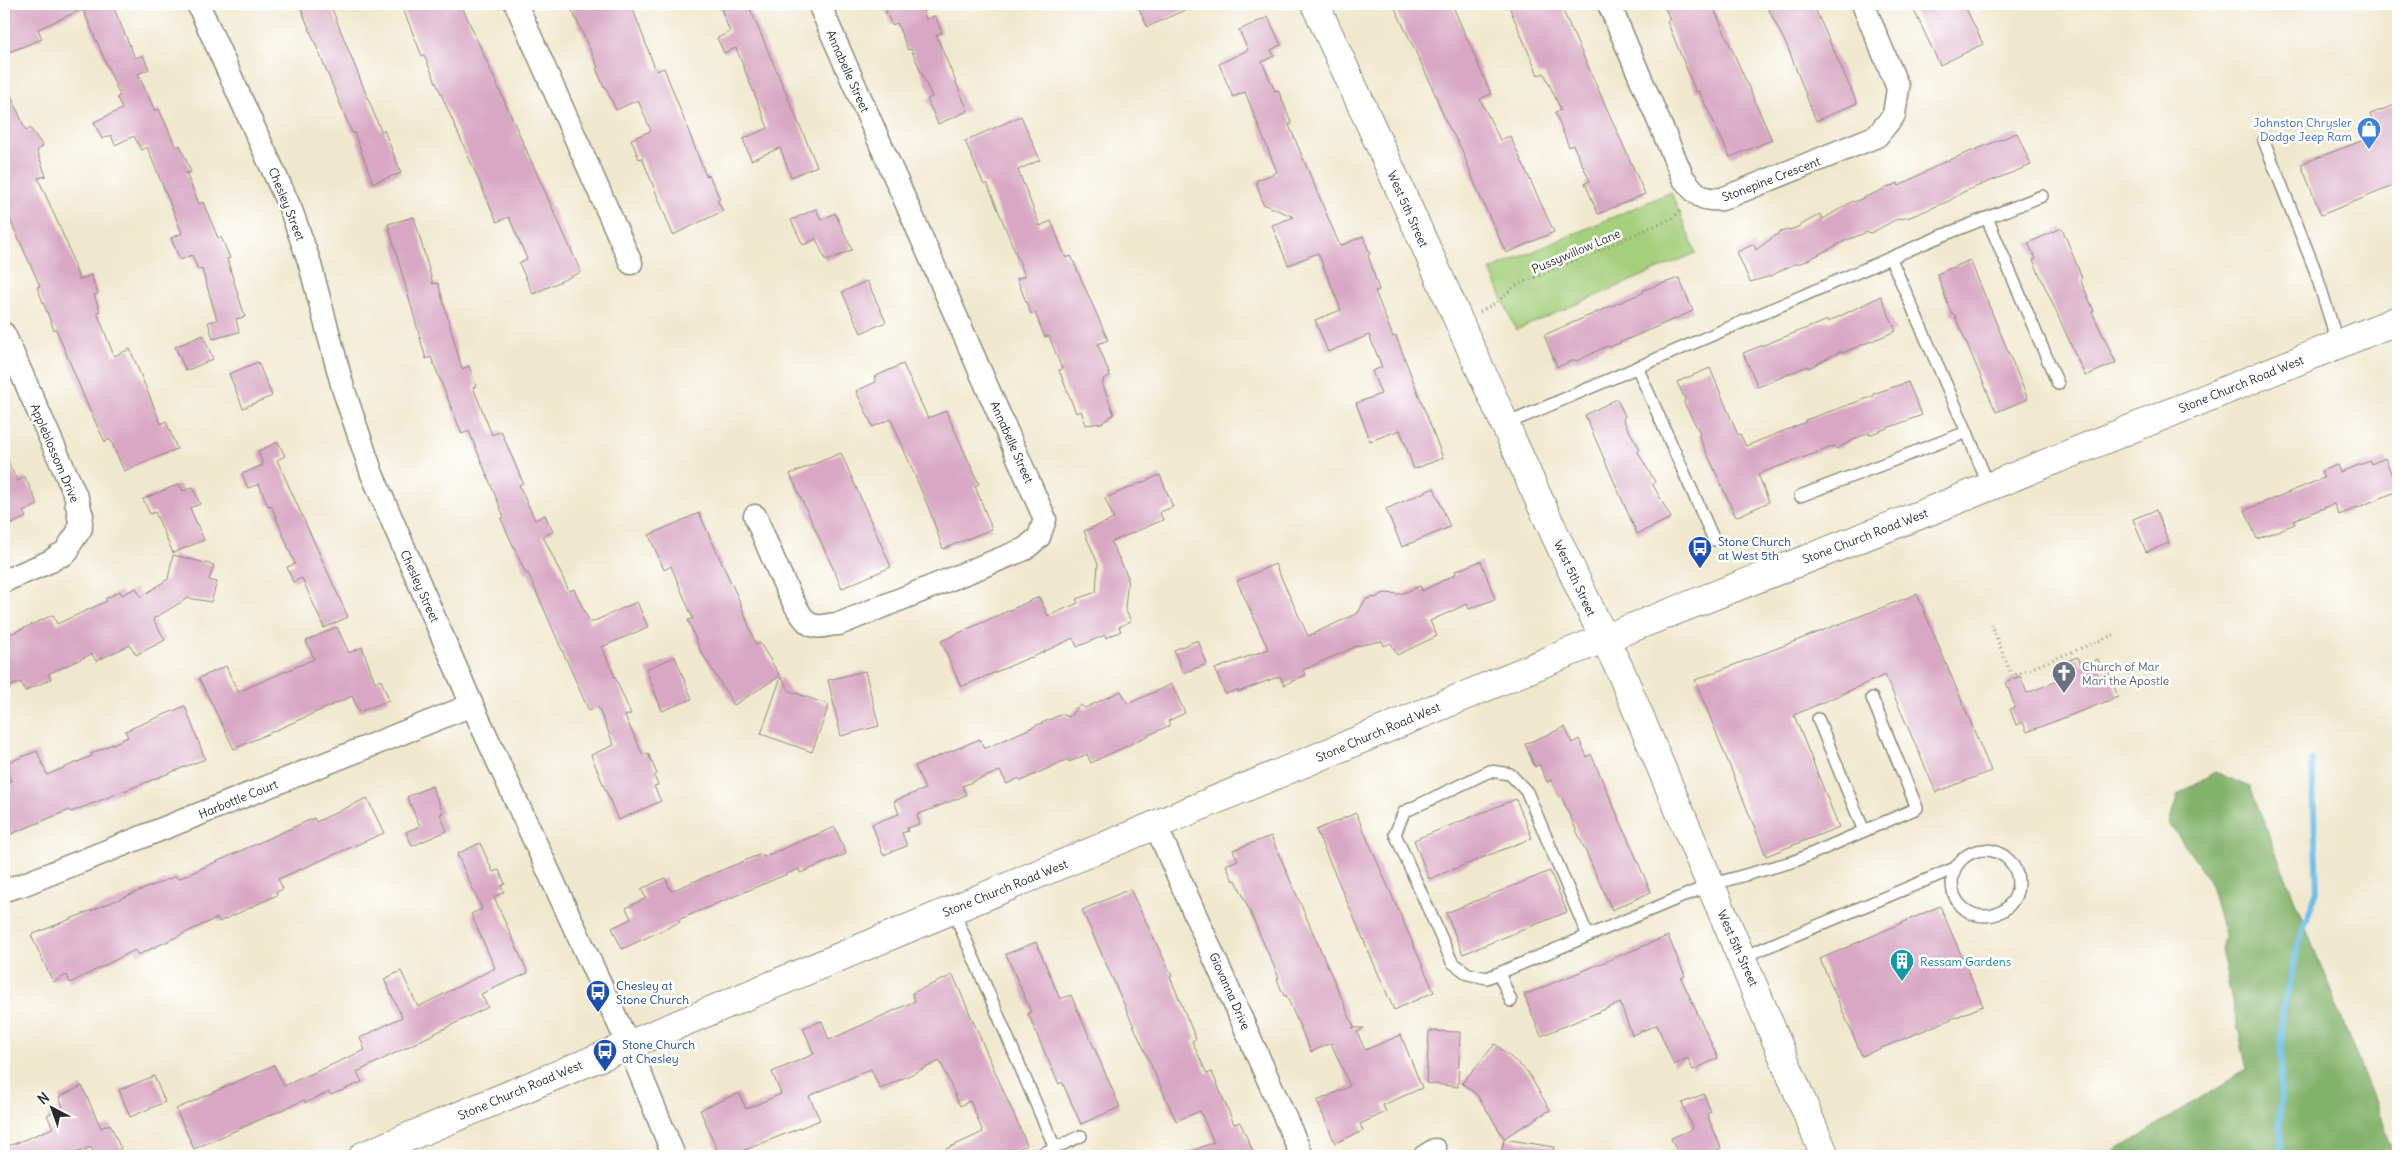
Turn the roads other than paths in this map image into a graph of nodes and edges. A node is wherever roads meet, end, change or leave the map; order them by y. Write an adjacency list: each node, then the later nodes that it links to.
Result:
1 (198, 4): 26 (street, Chesley Street)
2 (516, 4): 11 (street)
3 (819, 4): 21 (street, Annabelle Street)
4 (1315, 4): 17 (main road, West 5th Street)
5 (1609, 4): 6 (street, Stonepine Crescent)
6 (1863, 4)
7 (2264, 141): 14 (lane)
8 (2042, 196): 9 (lane)
9 (1987, 218): 10 (lane); 16 (lane)
10 (1890, 259): 15 (lane); 18 (lane)
11 (631, 263)
12 (2398, 320): 14 (main road, Stone Church Road West)
13 (4, 334): 23 (street, Appleblossom Drive)
14 (2338, 344): 19 (main road, Stone Church Road West)
15 (1637, 367): 17 (lane); 22 (lane)
16 (2058, 384)
17 (1504, 425): 24 (main road, West 5th Street)
18 (1967, 432): 19 (lane); 20 (lane)
19 (1989, 487): 24 (main road, Stone Church Road West)
20 (1800, 496)
21 (755, 516)
22 (1714, 540)
23 (4, 581)
24 (1604, 638): 28 (main road, Stone Church Road West); 31 (main road, West 5th Street)
25 (1872, 698): 29 (lane)
26 (472, 705): 32 (street, Harbottle Court); 38 (street, Chesley Street)
27 (1818, 720): 29 (lane)
28 (1156, 826): 33 (main road, Stone Church Road West); 44 (street, Giovanna Drive)
29 (1864, 831): 31 (lane)
30 (1955, 868): 30 (lane); 35 (lane)
31 (1710, 884): 34 (lane); 35 (main road, West 5th Street)
32 (4, 890)
33 (953, 910): 38 (main road, Stone Church Road West); 40 (lane)
34 (1588, 936): 36 (lane); 36 (lane)
35 (1743, 957): 45 (main road, West 5th Street)
36 (1499, 973): 37 (lane)
37 (1511, 1000)
38 (628, 1044): 41 (main road, Stone Church Road West); 42 (street, Chesley Street)
39 (1081, 1136): 40 (lane)
40 (1055, 1148): 43 (lane)
41 (363, 1156)
42 (674, 1156)
43 (1038, 1156)
44 (1302, 1156)
45 (1825, 1156)

